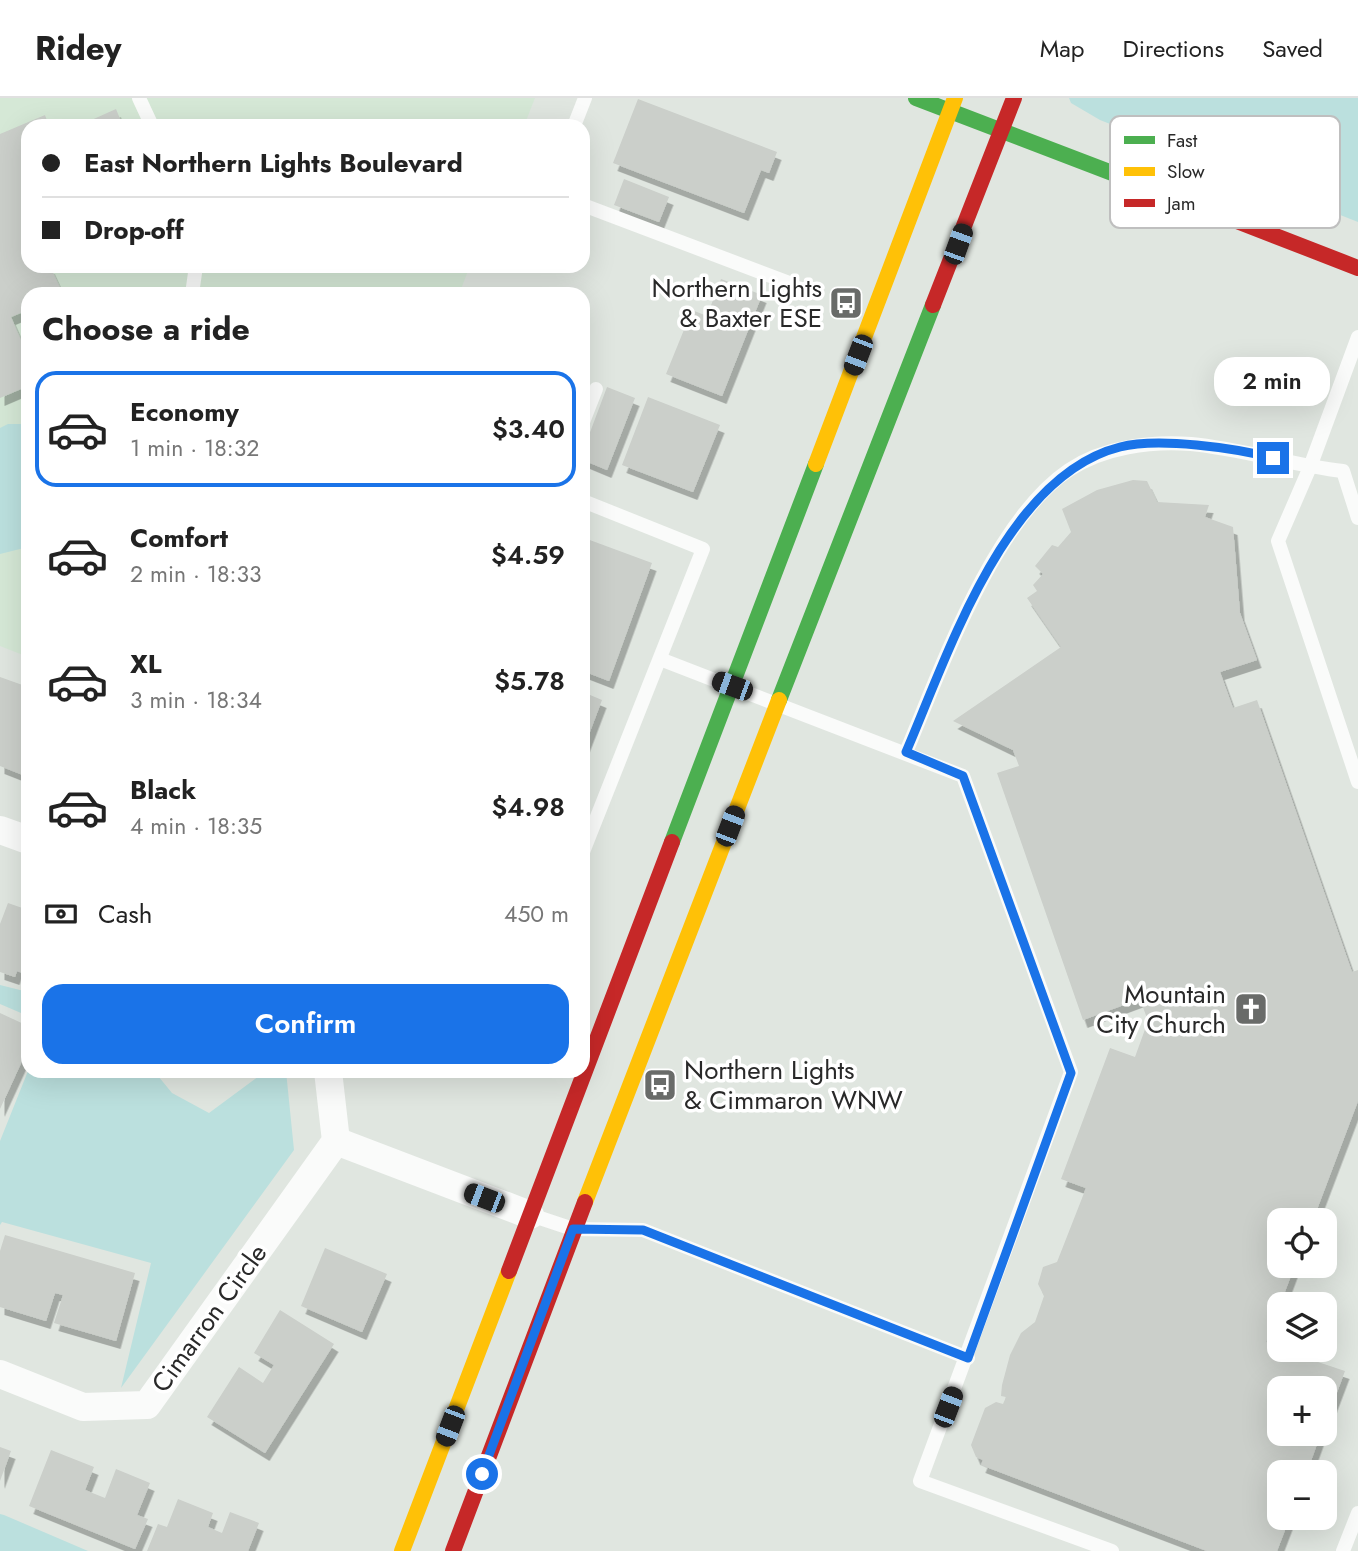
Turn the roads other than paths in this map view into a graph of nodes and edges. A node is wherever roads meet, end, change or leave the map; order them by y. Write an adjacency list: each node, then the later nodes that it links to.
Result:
1 (139, 98): 6 (lane)
2 (585, 98): 7 (lane)
3 (916, 98): 5 (main road)
4 (1014, 98): 8 (main road)
5 (953, 105): 8 (main road); 21 (main road)
6 (149, 119)
7 (577, 119)
8 (1001, 131): 9 (main road); 22 (main road)
9 (1110, 173)
10 (590, 208): 13 (lane)
11 (1254, 228): 12 (main road)
12 (1358, 268)
13 (792, 284)
14 (1358, 337): 17 (lane)
15 (596, 389): 16 (lane)
16 (590, 404)
17 (1310, 467): 19 (lane); 23 (lane); 24 (lane)
18 (590, 504): 20 (lane)
19 (1358, 518)
20 (660, 659): 21 (lane); 26 (lane)
21 (732, 686): 22 (lane); 28 (main road)
22 (779, 704): 23 (lane); 33 (main road)
23 (906, 752): 34 (lane)
24 (1358, 782)
25 (0, 830): 27 (street)
26 (590, 834)
27 (21, 838)
28 (590, 1058)
29 (329, 1078): 31 (street)
30 (582, 1078): 32 (main road)
31 (336, 1141): 32 (street); 35 (street, Cimarron Circle)
32 (530, 1215): 33 (lane); 37 (main road)
33 (573, 1229): 34 (lane); 38 (main road)
34 (968, 1358): 39 (lane)
35 (0, 1374)
36 (1358, 1513): 40 (lane)
37 (402, 1551)
38 (453, 1551)
39 (1112, 1551)
40 (1343, 1551)

